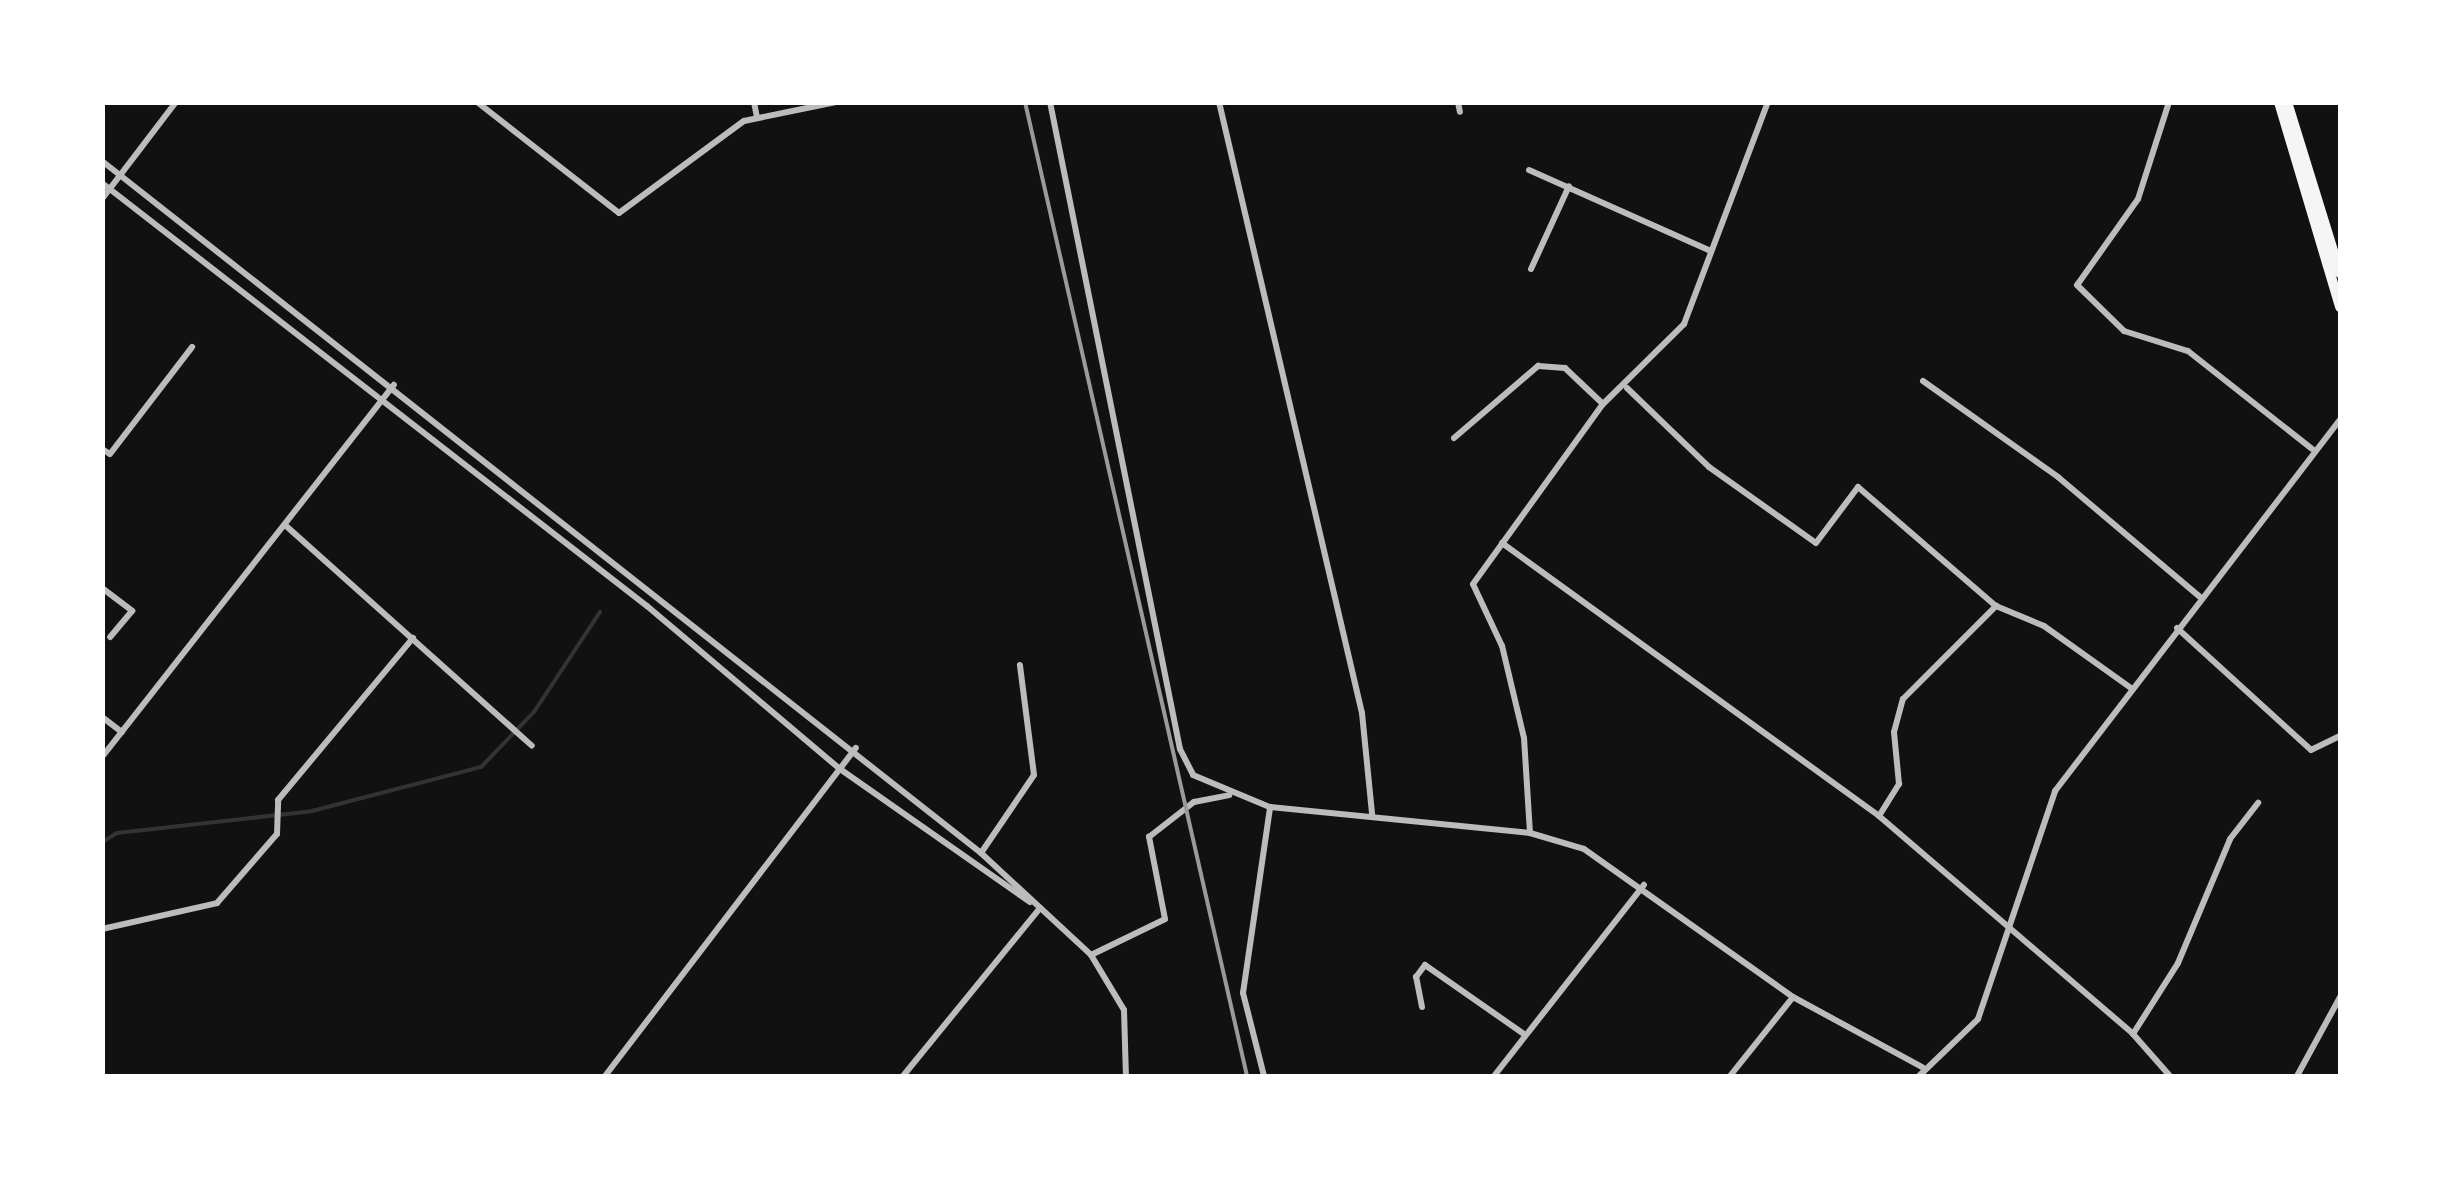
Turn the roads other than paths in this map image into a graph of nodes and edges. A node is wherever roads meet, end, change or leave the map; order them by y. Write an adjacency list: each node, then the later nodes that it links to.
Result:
1 (176, 102): 16 (street)
2 (477, 102): 13 (street)
3 (754, 102): 13 (street)
4 (836, 102): 13 (street)
5 (1050, 102): 52 (street)
6 (1219, 102): 55 (street)
7 (1458, 102): 12 (street)
8 (1768, 102): 21 (street)
9 (2169, 102): 34 (street)
10 (2278, 102): 24 (main road)
11 (2287, 102): 23 (main road)
12 (1460, 112)
13 (757, 118)
14 (102, 160): 16 (street)
15 (1529, 170): 18 (street)
16 (121, 175): 19 (street); 27 (street)
17 (102, 183): 19 (street)
18 (1569, 186): 21 (street); 22 (street)
19 (110, 189): 20 (street); 29 (street)
20 (102, 199)
21 (1712, 251): 28 (street)
22 (1530, 269)
23 (2340, 273)
24 (2340, 307)
25 (192, 347): 33 (street)
26 (1923, 382): 38 (street)
27 (394, 385): 29 (street); 49 (street)
28 (1627, 388): 30 (street); 39 (street)
29 (382, 399): 35 (street); 51 (street)
30 (1604, 404): 32 (street); 36 (street)
31 (2340, 420): 34 (street)
32 (1454, 438)
33 (102, 449)
34 (2312, 449): 38 (street)
35 (285, 526): 42 (street); 46 (street)
36 (1502, 543): 56 (street); 57 (street)
37 (102, 588): 41 (street)
38 (2199, 596): 40 (street)
39 (1996, 606): 44 (street); 56 (street)
40 (2177, 628): 44 (street); 47 (street)
41 (110, 637)
42 (413, 638): 48 (street); 62 (street)
43 (1020, 665): 58 (street)
44 (2131, 688): 61 (street)
45 (102, 717): 46 (street)
46 (122, 732): 50 (street)
47 (2340, 736)
48 (529, 742)
49 (856, 748): 51 (street); 58 (street)
50 (102, 756)
51 (840, 769): 60 (street); 70 (street)
52 (1231, 795): 54 (street); 63 (street)
53 (2258, 803): 68 (street)
54 (1270, 808): 55 (street); 73 (street)
55 (1372, 814): 57 (street)
56 (1878, 816): 61 (street)
57 (1530, 833): 59 (street)
58 (981, 852): 60 (street)
59 (1644, 884): 64 (street); 67 (street)
60 (1040, 908): 63 (street); 71 (street)
61 (2008, 922): 68 (street); 69 (street)
62 (102, 928)
63 (1091, 954): 72 (street)
64 (1792, 996): 69 (street); 75 (street)
65 (2340, 997): 78 (street)
66 (1422, 1007): 67 (street)
67 (1524, 1034): 74 (street)
68 (2134, 1034): 77 (street)
69 (1922, 1067): 76 (street)
70 (605, 1076)
71 (903, 1076)
72 (1126, 1076)
73 (1264, 1076)
74 (1494, 1076)
75 (1730, 1076)
76 (1920, 1076)
77 (2170, 1076)
78 (2297, 1076)

